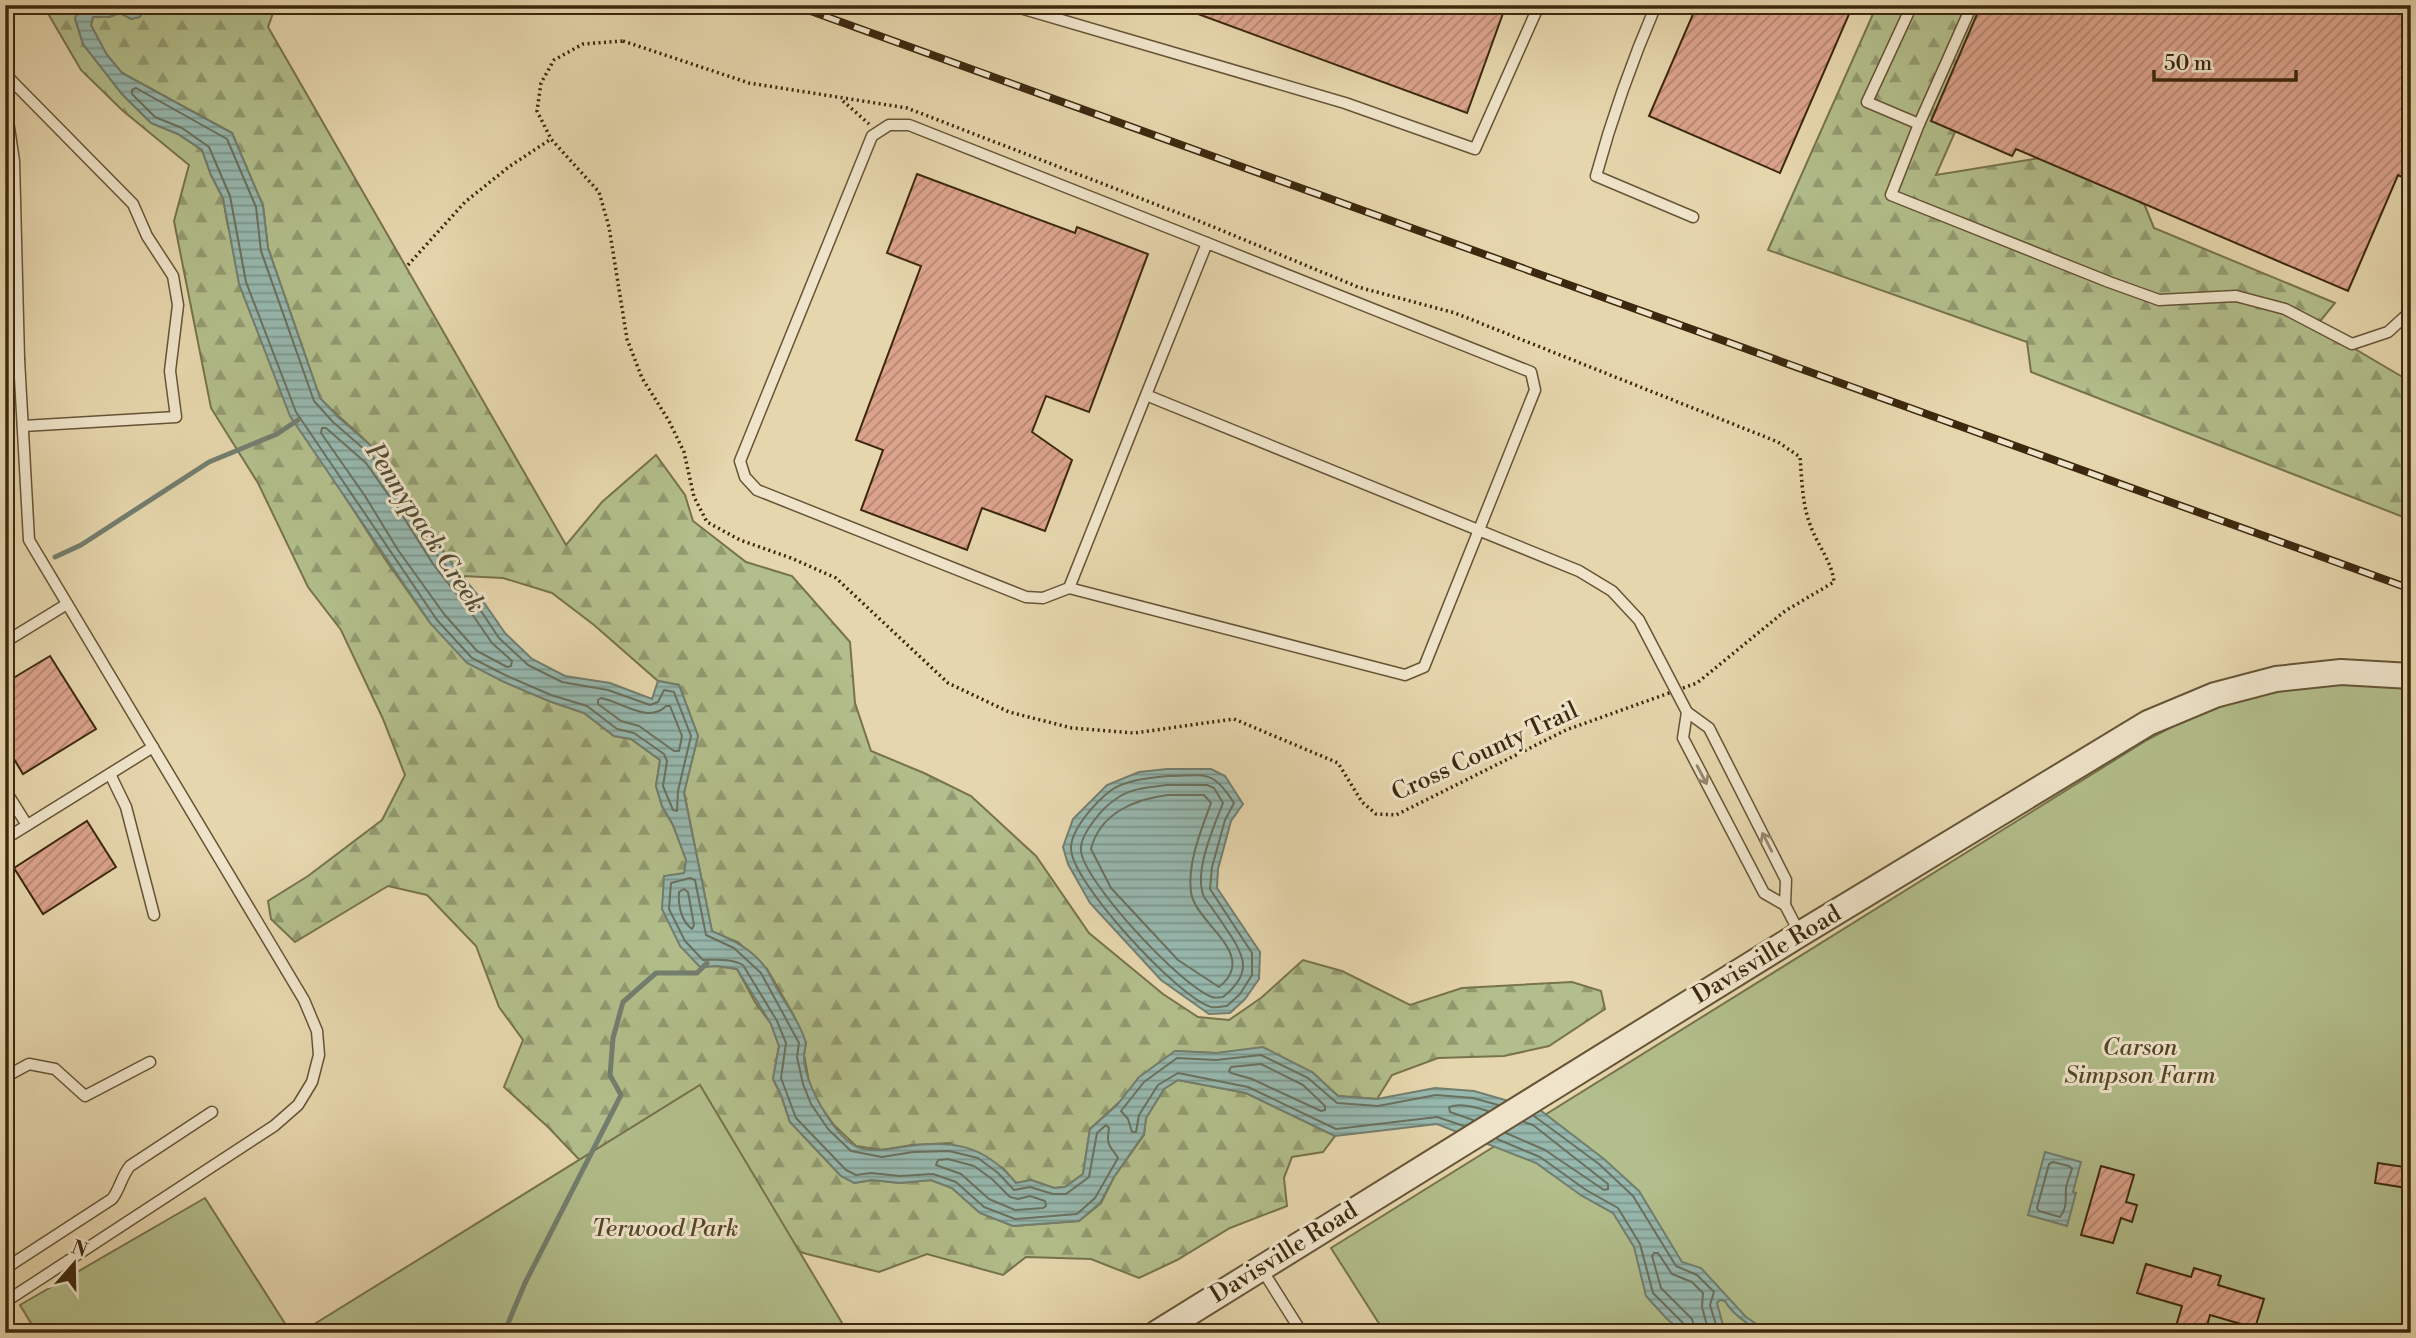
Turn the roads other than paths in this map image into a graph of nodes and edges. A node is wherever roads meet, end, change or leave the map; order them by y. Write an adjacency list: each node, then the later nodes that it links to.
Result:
1 (1010, 5): 2 (lane)
2 (1539, 5)
3 (1657, 5): 10 (lane)
4 (1912, 5): 8 (lane)
5 (1972, 5): 8 (lane)
6 (5, 74): 16 (lane)
7 (5, 101): 9 (lane)
8 (1919, 124): 12 (lane)
9 (9, 161): 13 (lane)
10 (1693, 217)
11 (1207, 243): 15 (lane); 17 (lane); 18 (lane)
12 (2411, 311)
13 (19, 359): 14 (lane); 16 (lane)
14 (5, 360)
15 (1146, 395): 17 (lane); 18 (lane)
16 (23, 426): 19 (lane)
17 (1479, 530): 18 (lane); 22 (lane)
18 (1069, 588)
19 (67, 604): 20 (lane); 23 (lane)
20 (5, 642)
21 (2411, 676): 30 (street, Davisville Road)
22 (1687, 712): 28 (lane, one-way to 22); 28 (lane, one-way to 28)
23 (153, 747): 24 (lane); 37 (lane)
24 (110, 774): 26 (lane); 29 (lane)
25 (5, 790): 26 (lane)
26 (27, 825): 27 (lane)
27 (5, 839)
28 (1785, 905): 30 (lane)
29 (154, 915)
30 (1800, 934): 36 (street, Davisville Road)
31 (150, 1062): 32 (lane)
32 (5, 1077)
33 (212, 1112): 35 (lane)
34 (5, 1254): 35 (lane)
35 (8, 1266)
36 (1261, 1268): 38 (street, Davisville Road); 39 (lane)
37 (5, 1302)
38 (1157, 1333)
39 (1302, 1333)

